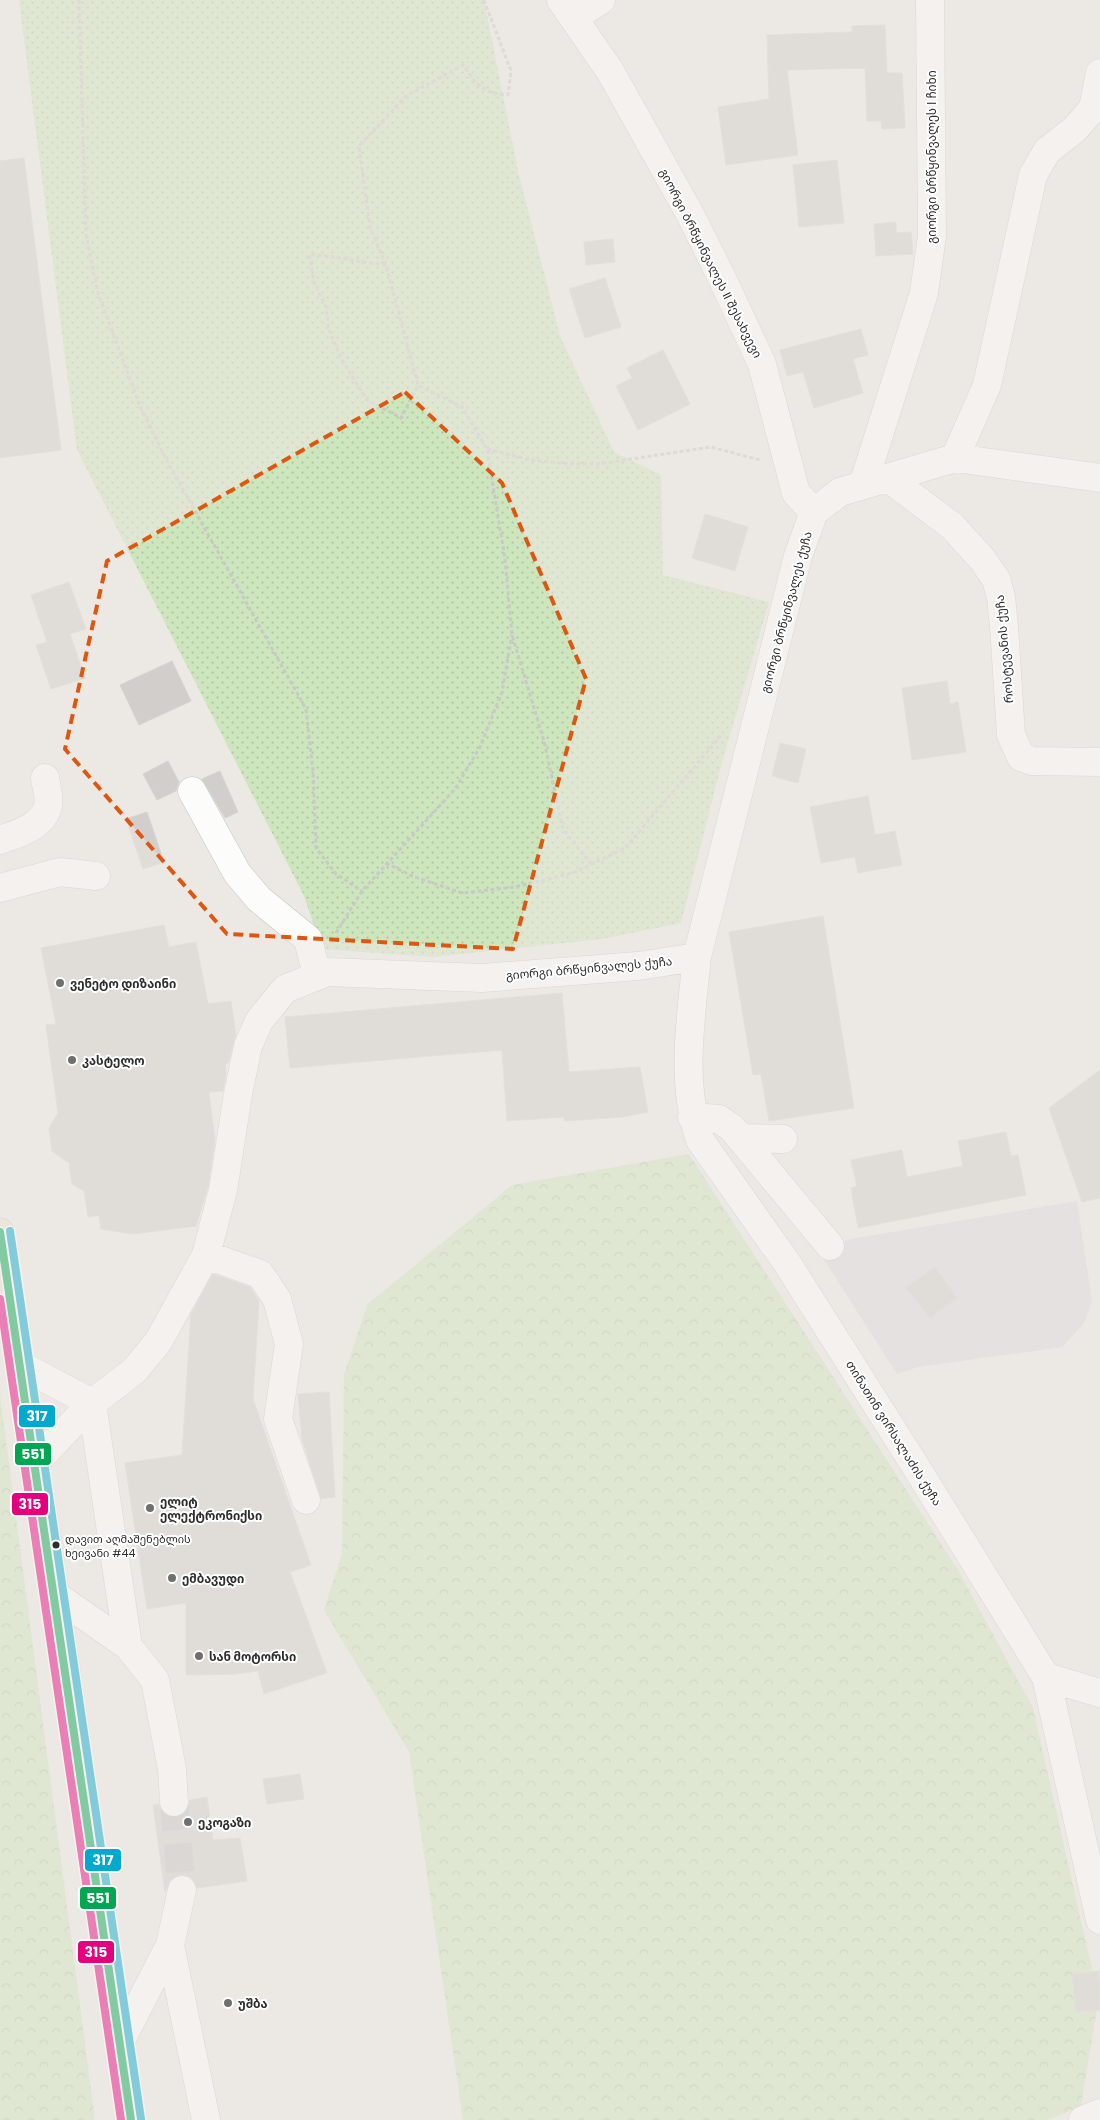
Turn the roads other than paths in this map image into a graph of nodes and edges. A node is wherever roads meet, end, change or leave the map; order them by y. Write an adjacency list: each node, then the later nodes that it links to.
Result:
1 (601, 0): 3 (street)
2 (930, 0): 7 (street, გიორგი ბრწყინვალეს I ჩიხი)
3 (567, 9): 8 (street, გიორგი ბრწყინვალეს II შესახვევი)
4 (1100, 73): 5 (street)
5 (955, 458): 6 (street); 7 (street)
6 (1100, 478)
7 (876, 481): 8 (street); 9 (street, როსტევანის ქუჩა)
8 (814, 512): 15 (street, გიორგი ბრწყინვალეს ქუჩა)
9 (1100, 762)
10 (45, 778): 12 (street)
11 (192, 791): 16 (street)
12 (0, 840)
13 (96, 876): 14 (street)
14 (0, 888)
15 (696, 957): 16 (street, გიორგი ბრწყინვალეს ქუჩა); 17 (street, თინათინ ვირსალაძის ქუჩა)
16 (317, 976): 22 (street, გიორგი ბრწყინვალეს ქუჩა)
17 (692, 1117): 18 (street); 29 (street, თინათინ ვირსალაძის ქუჩა)
18 (742, 1138): 19 (street); 21 (street)
19 (783, 1140)
20 (0, 1232): 23 (highway)
21 (830, 1246)
22 (206, 1255): 24 (street, გიორგი ბრწყინვალეს ქუჩა); 26 (street)
23 (20, 1365): 24 (street); 25 (highway)
24 (92, 1403): 25 (street, გიორგი ბრწყინვალეს ქუჩა); 28 (street)
25 (34, 1464): 27 (highway)
26 (306, 1500)
27 (55, 1595): 28 (street); 35 (highway)
28 (128, 1646): 31 (street)
29 (1046, 1677): 30 (street); 33 (street, თინათინ ვირსალაძის ქუჩა)
30 (1100, 1693)
31 (174, 1802)
32 (182, 1890): 34 (street)
33 (1100, 1920)
34 (170, 1945): 35 (street); 38 (street)
35 (120, 2042): 37 (highway)
36 (1100, 2113): 39 (street)
37 (131, 2120)
38 (206, 2120)
39 (1083, 2120)

